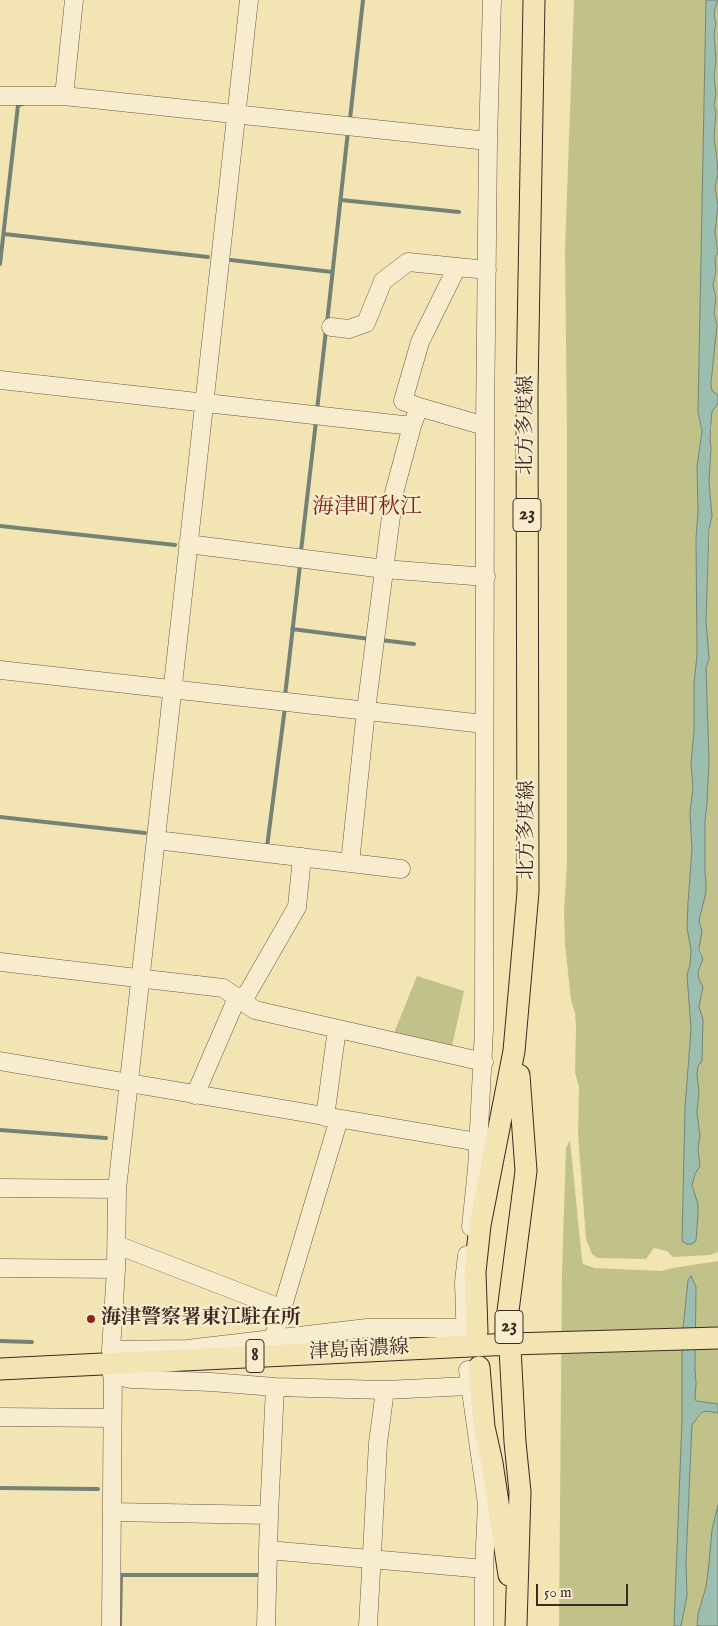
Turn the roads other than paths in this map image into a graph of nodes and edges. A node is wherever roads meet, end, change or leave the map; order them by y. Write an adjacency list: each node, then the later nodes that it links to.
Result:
1 (74, 0): 6 (street)
2 (249, 0): 7 (street)
3 (492, 0): 8 (street)
4 (534, 0): 32 (main road, 北方多度線 / 23)
5 (0, 96): 6 (street)
6 (64, 96): 7 (street)
7 (237, 113): 8 (street); 13 (street)
8 (488, 141): 10 (street)
9 (457, 267): 10 (street); 11 (street); 14 (street)
10 (486, 270): 16 (street)
11 (331, 327)
12 (0, 380): 13 (street)
13 (205, 403): 15 (street); 17 (street)
14 (419, 407): 15 (street); 16 (street)
15 (412, 426): 18 (street)
16 (485, 426): 19 (street)
17 (188, 544): 18 (street); 21 (street)
18 (384, 569): 19 (street); 22 (street)
19 (486, 577): 23 (street)
20 (0, 670): 21 (street)
21 (174, 689): 22 (street); 24 (street)
22 (366, 710): 23 (street); 26 (street)
23 (484, 724): 34 (street)
24 (156, 840): 25 (street); 29 (street)
25 (302, 857): 26 (street); 30 (street)
26 (350, 862): 27 (street)
27 (401, 869)
28 (0, 962): 29 (street)
29 (141, 978): 30 (street); 35 (street)
30 (237, 998): 31 (street); 36 (street)
31 (337, 1029): 34 (street); 37 (street)
32 (518, 1030): 45 (main road); 48 (main road, 23)
33 (0, 1061): 35 (street)
34 (484, 1062): 38 (street)
35 (129, 1084): 36 (street); 40 (street)
36 (195, 1094): 37 (street)
37 (332, 1118): 38 (street); 44 (street)
38 (478, 1142): 45 (street)
39 (0, 1188): 40 (street)
40 (117, 1189): 41 (street)
41 (117, 1245): 43 (street); 44 (street)
42 (0, 1268): 43 (street)
43 (116, 1269): 49 (street)
44 (283, 1309): 47 (street)
45 (469, 1335): 47 (street)
46 (718, 1338): 48 (main road, 津島南濃線 / 8)
47 (274, 1339): 49 (street)
48 (510, 1344): 49 (main road, 津島南濃線 / 8); 65 (main road, 23)
49 (112, 1363): 50 (main road, 津島南濃線 / 8); 52 (street); 55 (street)
50 (0, 1369)
51 (472, 1375): 53 (street); 60 (street); 65 (main road)
52 (275, 1388): 53 (street); 57 (street)
53 (385, 1390): 59 (street)
54 (0, 1416): 55 (street)
55 (112, 1418): 56 (street)
56 (112, 1512): 57 (street); 61 (street)
57 (269, 1515): 58 (street)
58 (268, 1550): 59 (street); 62 (street)
59 (372, 1559): 60 (street); 63 (street)
60 (484, 1569): 64 (street)
61 (111, 1626)
62 (266, 1626)
63 (368, 1626)
64 (484, 1626)
65 (516, 1626)

